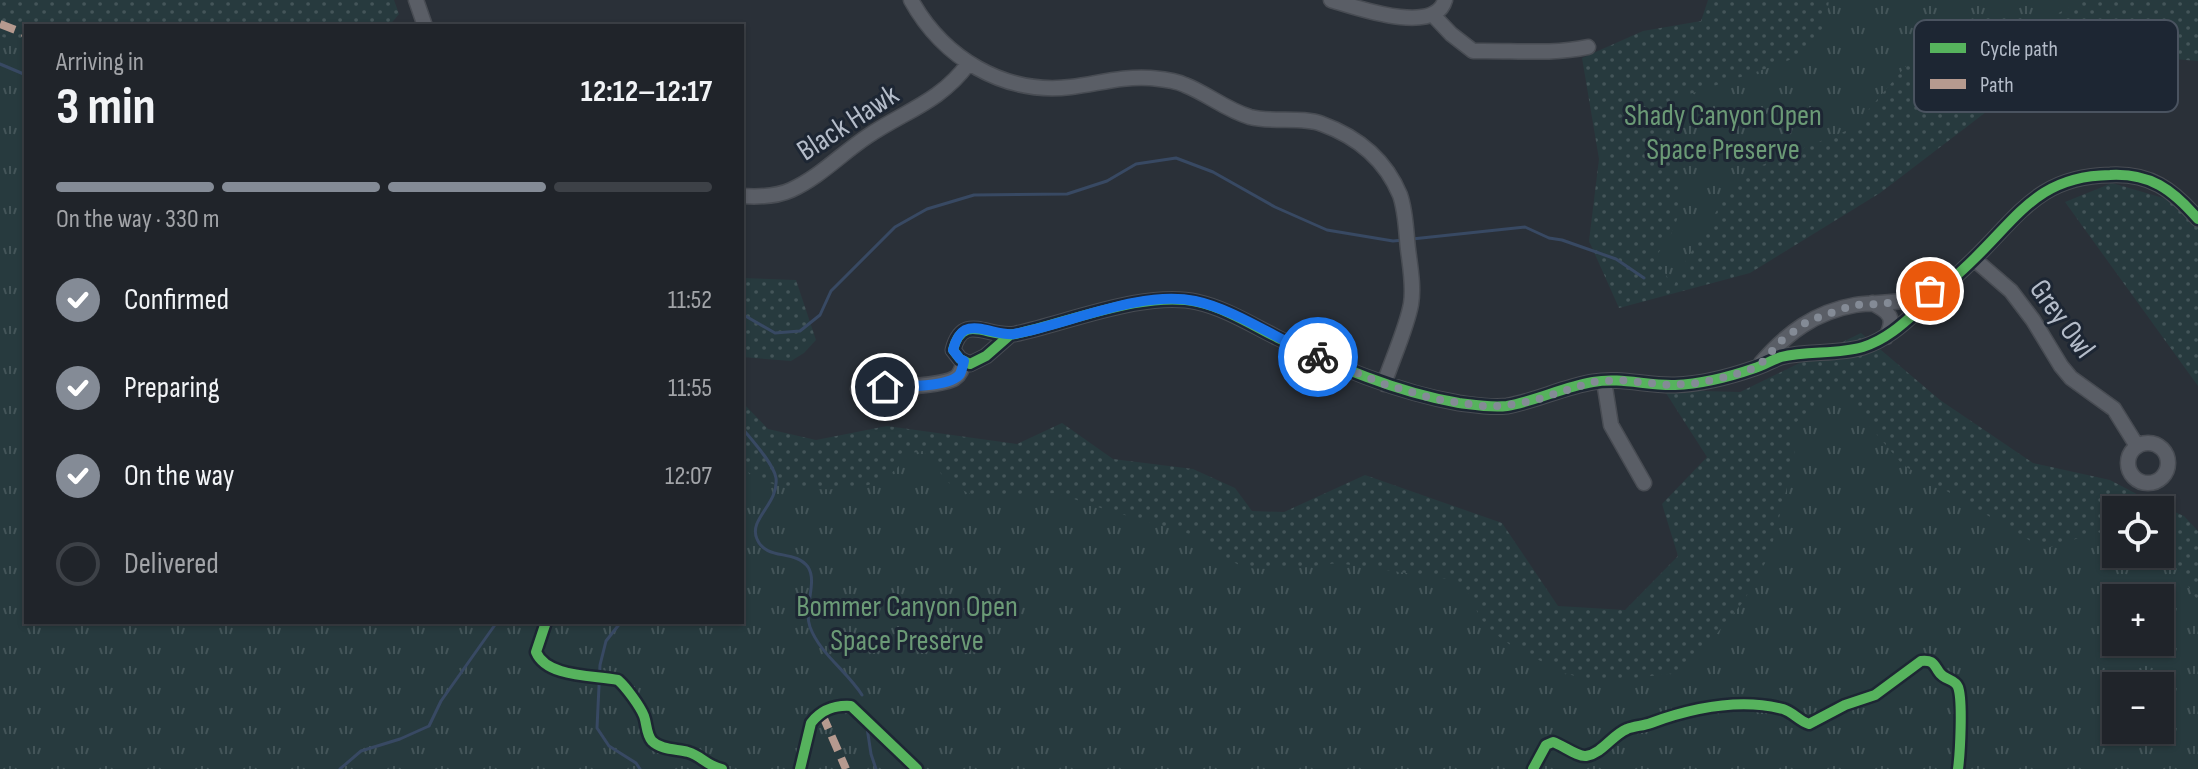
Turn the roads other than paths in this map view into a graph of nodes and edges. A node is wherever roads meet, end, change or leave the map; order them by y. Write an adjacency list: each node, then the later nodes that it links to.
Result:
1 (416, 0): 6 (street)
2 (911, 0): 8 (street)
3 (1331, 0): 5 (street)
4 (1445, 0): 5 (street)
5 (1433, 15): 7 (street)
6 (424, 24)
7 (1588, 47)
8 (968, 64): 9 (street, Black Hawk); 19 (street)
9 (744, 196)
10 (2198, 219): 11 (street)
11 (1974, 259): 12 (street); 21 (street, Grey Owl)
12 (1947, 284): 13 (street); 15 (street)
13 (1872, 303): 15 (street); 17 (street)
14 (1010, 335): 16 (street); 16 (street); 19 (street)
15 (1886, 337): 17 (street)
16 (964, 361): 20 (street)
17 (1758, 367): 18 (street)
18 (1604, 381): 19 (street); 22 (street)
19 (1384, 384)
20 (858, 389)
21 (2137, 446)
22 (1635, 467): 23 (street); 24 (street)
23 (1619, 474)
24 (1644, 483)

